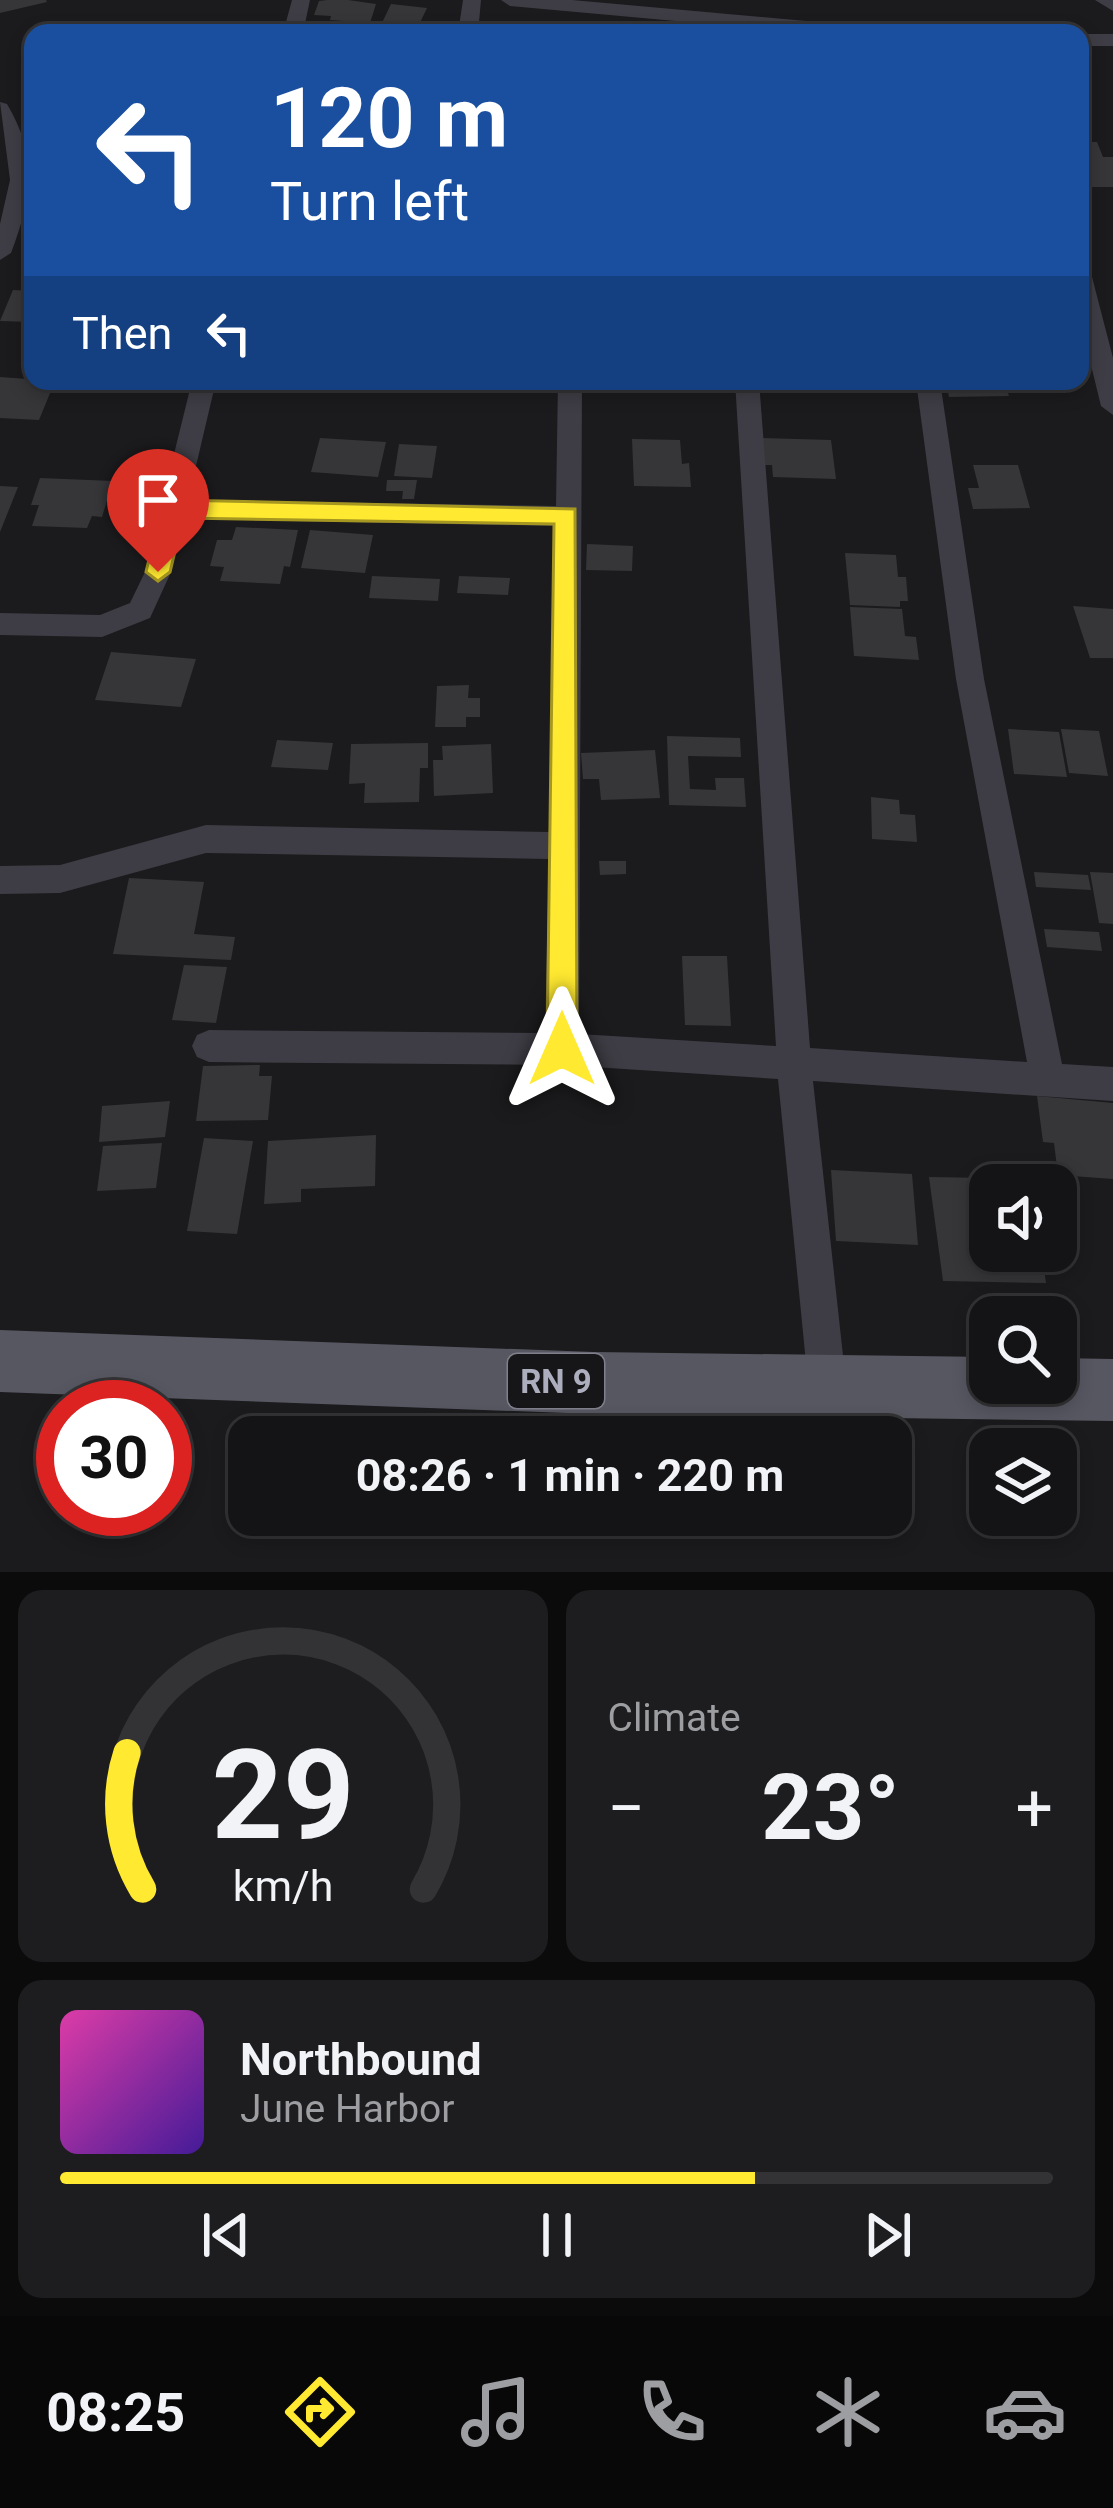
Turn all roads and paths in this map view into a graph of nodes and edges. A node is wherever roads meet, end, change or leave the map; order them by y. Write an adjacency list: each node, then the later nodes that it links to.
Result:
1 (510, 0): 4 (street)
2 (1103, 0): 3 (street)
3 (1113, 5)
4 (760, 24)
5 (0, 108): 6 (street)
6 (9, 142): 7 (street)
7 (24, 171)
8 (24, 178): 9 (street)
9 (0, 254)
10 (1089, 309): 15 (street)
11 (202, 390): 16 (street)
12 (570, 390): 17 (street)
13 (748, 390): 23 (street)
14 (929, 390): 24 (street)
15 (1113, 406)
16 (173, 509): 17 (street); 18 (street)
17 (566, 516): 19 (street)
18 (0, 624)
19 (562, 846): 20 (street); 22 (street)
20 (0, 880)
21 (209, 1046): 22 (street)
22 (562, 1049): 23 (street)
23 (794, 1066): 24 (street); 27 (street)
24 (1048, 1081): 25 (street)
25 (1113, 1084)
26 (0, 1361): 27 (main road, RN 9)
27 (827, 1383): 28 (main road, RN 9)
28 (1113, 1390)

